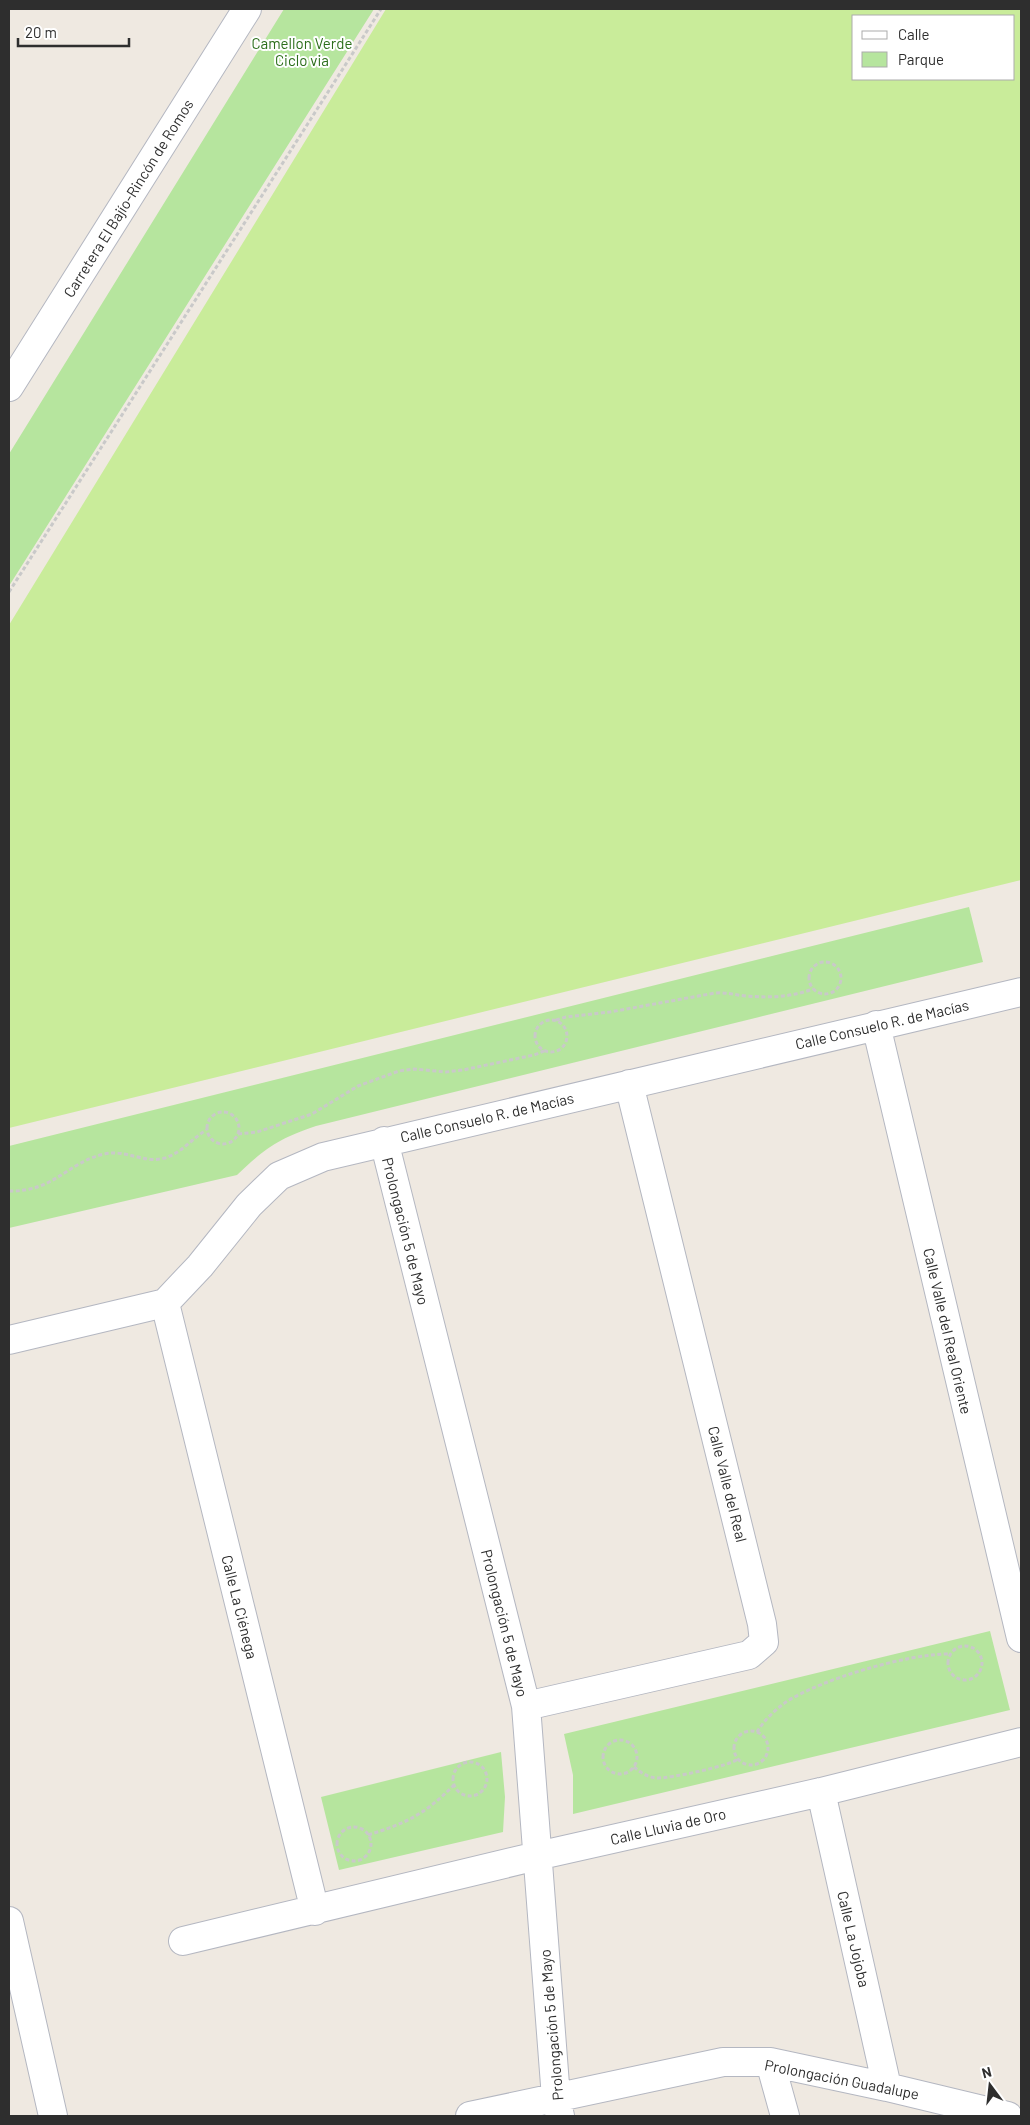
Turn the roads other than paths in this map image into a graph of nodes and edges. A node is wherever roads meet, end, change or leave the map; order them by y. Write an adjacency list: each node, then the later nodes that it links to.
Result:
1 (247, 9): 2 (street, Carretera El Bajío-Rincón de Romos)
2 (9, 387)
3 (1021, 992): 4 (street, Calle Consuelo R. de Macías)
4 (876, 1025): 5 (street, Calle Consuelo R. de Macías); 9 (street, Calle Valle del Real Oriente)
5 (630, 1084): 6 (street, Calle Consuelo R. de Macías); 10 (street, Calle Valle del Real)
6 (384, 1141): 7 (street, Calle Consuelo R. de Macías); 10 (street, Prolongación 5 de Mayo)
7 (165, 1303): 8 (street); 14 (street, Calle La Ciénega)
8 (9, 1340)
9 (1021, 1638)
10 (526, 1706): 13 (street, Prolongación 5 de Mayo)
11 (1021, 1742): 12 (street, Calle Lluvia de Oro)
12 (821, 1792): 13 (street, Calle Lluvia de Oro); 18 (street, Calle La Jojoba)
13 (538, 1856): 14 (street, Calle Lluvia de Oro); 19 (street, Prolongación 5 de Mayo)
14 (315, 1911): 16 (street, Calle Lluvia de Oro)
15 (9, 1921): 20 (street)
16 (183, 1941)
17 (770, 2062): 18 (street, Prolongación Guadalupe); 19 (street, Prolongación Guadalupe); 22 (street)
18 (887, 2087): 23 (street, Prolongación Guadalupe)
19 (558, 2107): 21 (street, Prolongación Guadalupe)
20 (53, 2116)
21 (470, 2116)
22 (785, 2116)
23 (1008, 2116)

